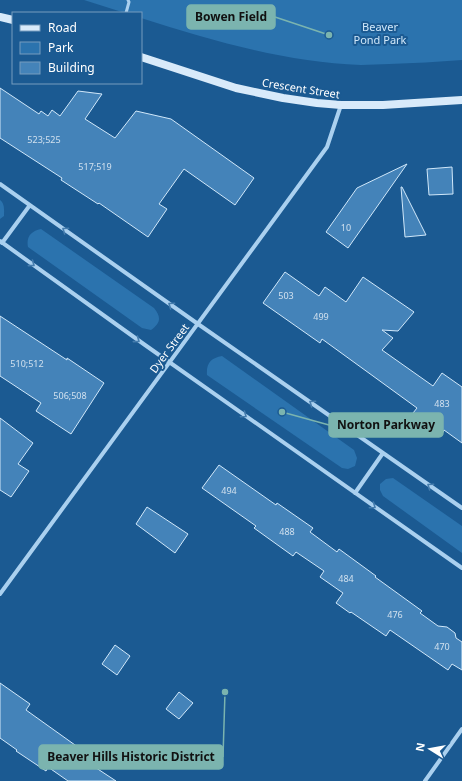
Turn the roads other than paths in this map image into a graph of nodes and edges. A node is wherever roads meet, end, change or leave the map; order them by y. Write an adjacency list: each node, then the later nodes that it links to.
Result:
1 (128, 0): 2 (lane)
2 (126, 12)
3 (0, 17): 4 (street)
4 (12, 20)
5 (142, 57): 7 (street, Crescent Street)
6 (462, 100): 7 (street, Crescent Street)
7 (341, 105): 11 (street, Dyer Street)
8 (0, 184): 9 (street)
9 (30, 205): 10 (street); 11 (street, one-way to 9)
10 (1, 242): 12 (street, one-way to 12)
11 (198, 324): 12 (street, Dyer Street); 13 (street, one-way to 11)
12 (170, 362): 14 (street, one-way to 14); 17 (street, Dyer Street)
13 (383, 452): 14 (street); 15 (street, one-way to 13)
14 (355, 493): 16 (street, one-way to 16)
15 (462, 508)
16 (462, 568)
17 (0, 594)
18 (462, 729): 19 (street)
19 (425, 781)

